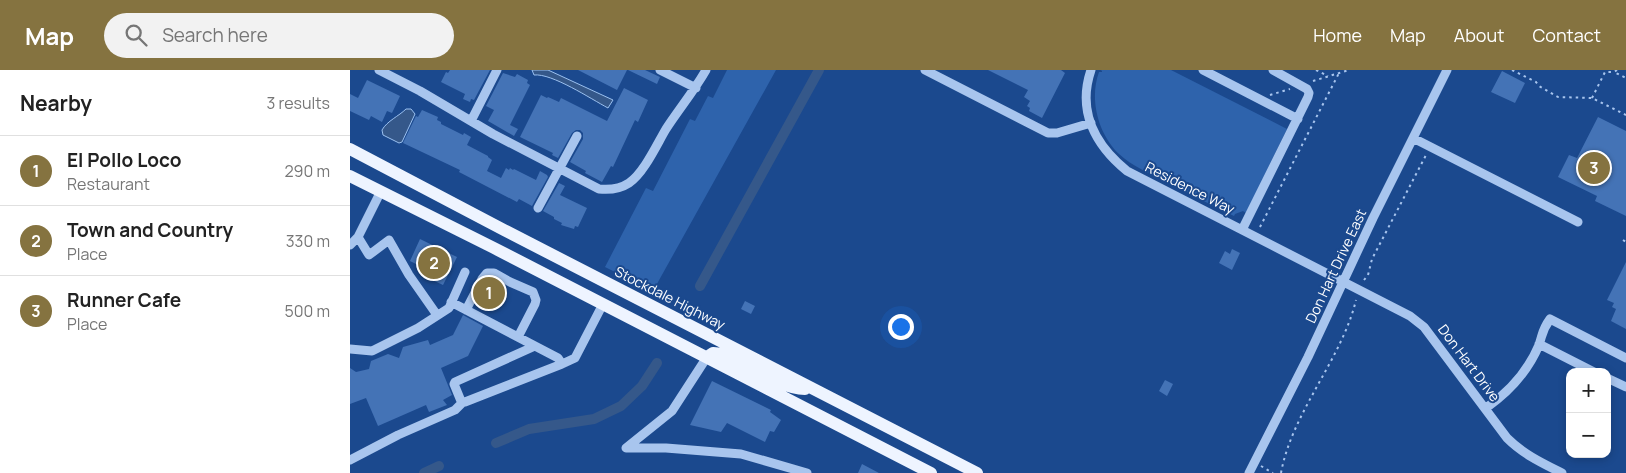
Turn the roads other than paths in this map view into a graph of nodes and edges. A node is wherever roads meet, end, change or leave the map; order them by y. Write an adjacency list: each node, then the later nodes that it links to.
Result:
1 (379, 70): 12 (street)
2 (497, 70): 12 (street)
3 (660, 70): 10 (street)
4 (706, 70): 10 (street)
5 (924, 70): 13 (street)
6 (1091, 70): 13 (street, Residence Way)
7 (1203, 70): 11 (street)
8 (1272, 70): 11 (street)
9 (1447, 70): 15 (street, Don Hart Drive East)
10 (696, 88): 17 (street)
11 (1298, 119): 22 (street)
12 (471, 122): 17 (street)
13 (1090, 124): 22 (street, Residence Way)
14 (577, 136): 17 (street)
15 (1412, 138): 21 (street); 26 (street, Don Hart Drive East)
16 (350, 149): 41 (main road, Stockdale Highway)
17 (559, 168): 20 (street)
18 (350, 176): 19 (main road)
19 (381, 192): 23 (street); 28 (main road)
20 (538, 208)
21 (1578, 222)
22 (1242, 230): 26 (street, Residence Way)
23 (358, 237): 24 (street); 30 (street)
24 (350, 245)
25 (465, 272): 27 (street)
26 (1344, 283): 43 (street, Don Hart Drive); 48 (street, Don Hart Drive East)
27 (451, 302): 29 (street); 30 (street)
28 (603, 304): 35 (main road); 37 (street)
29 (466, 310): 31 (street); 31 (street)
30 (437, 316): 34 (street)
31 (518, 337): 33 (street)
32 (1539, 344): 36 (street); 38 (street); 43 (street)
33 (535, 346): 37 (street); 42 (street)
34 (350, 349)
35 (707, 357): 41 (main road); 45 (street); 46 (main road)
36 (1626, 358)
37 (562, 364): 42 (street)
38 (1586, 368)
39 (1611, 380): 40 (street)
40 (1626, 388)
41 (815, 390): 47 (main road, Stockdale Highway)
42 (463, 402): 44 (street)
43 (1486, 408): 49 (street, Don Hart Drive)
44 (350, 460)
45 (807, 473)
46 (931, 473)
47 (977, 473)
48 (1249, 473)
49 (1562, 473)

